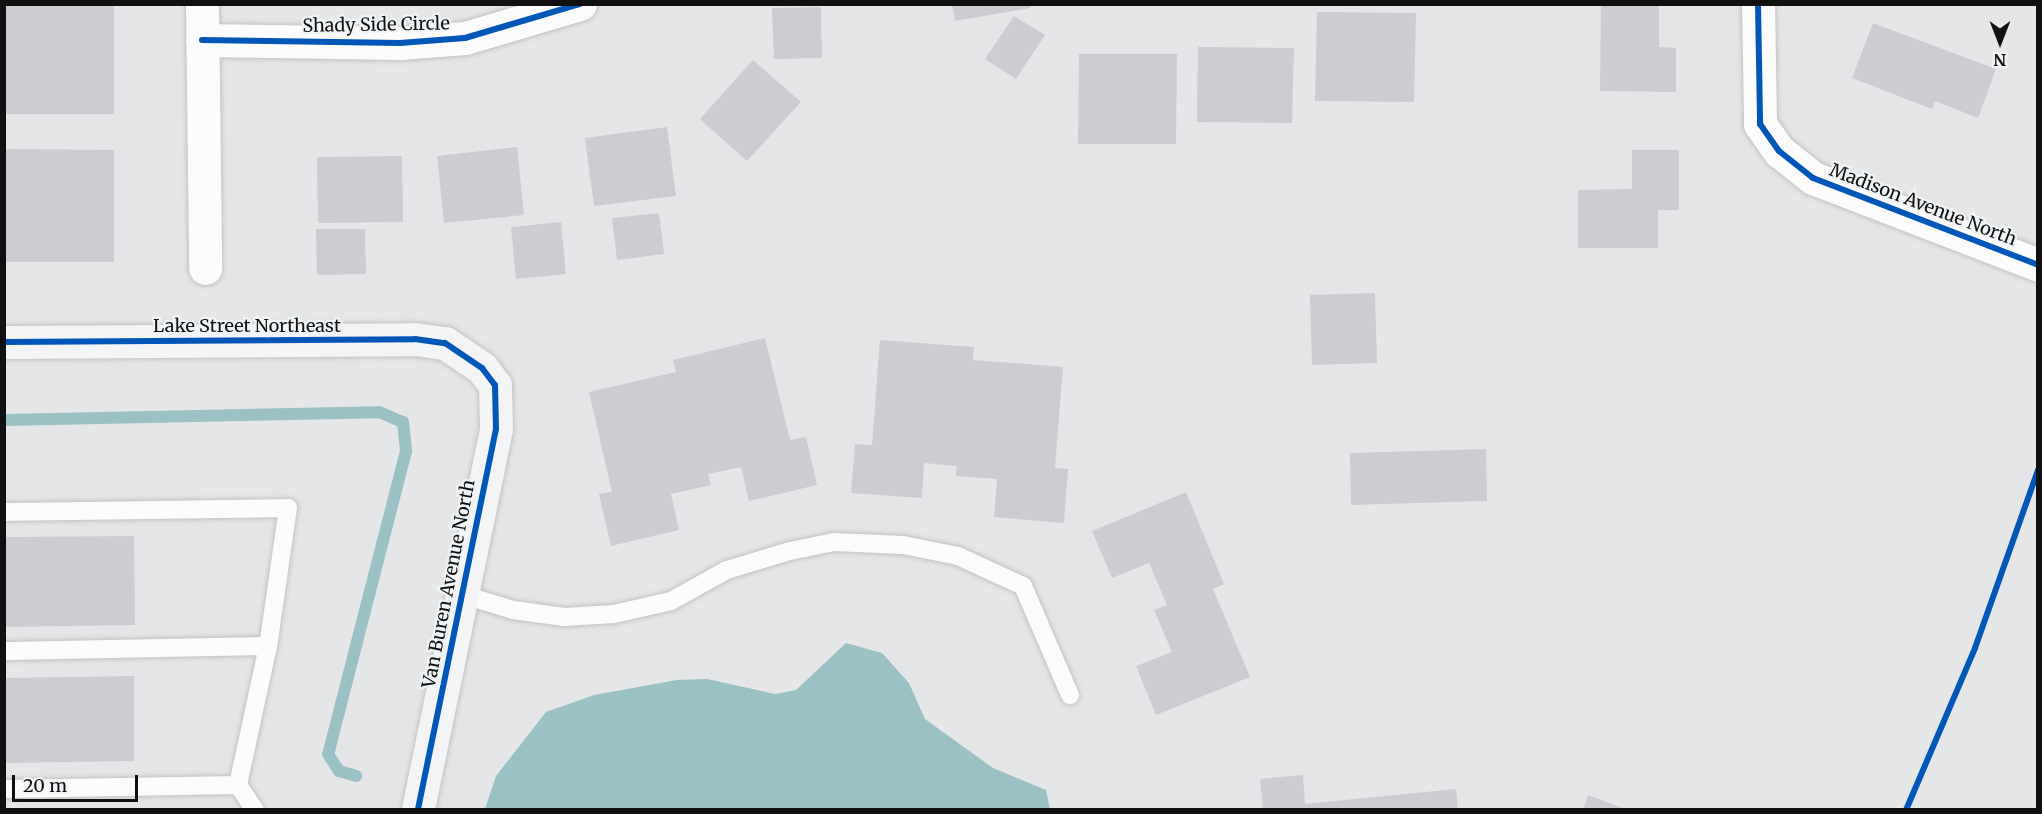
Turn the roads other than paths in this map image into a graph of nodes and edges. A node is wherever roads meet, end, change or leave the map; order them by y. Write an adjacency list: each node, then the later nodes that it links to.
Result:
1 (202, 4): 4 (street)
2 (580, 4): 4 (street, Shady Side Circle)
3 (1758, 4): 5 (street, Madison Avenue North)
4 (202, 40): 6 (street)
5 (2037, 265)
6 (205, 268)
7 (4, 342): 8 (street, Lake Street Northeast)
8 (482, 368): 10 (street, Van Buren Avenue North)
9 (4, 512): 11 (lane)
10 (464, 595): 13 (lane); 17 (street, Van Buren Avenue North)
11 (268, 646): 12 (lane); 14 (lane)
12 (4, 651)
13 (1070, 695)
14 (237, 785): 15 (lane); 16 (lane)
15 (4, 789)
16 (255, 810)
17 (418, 810)

